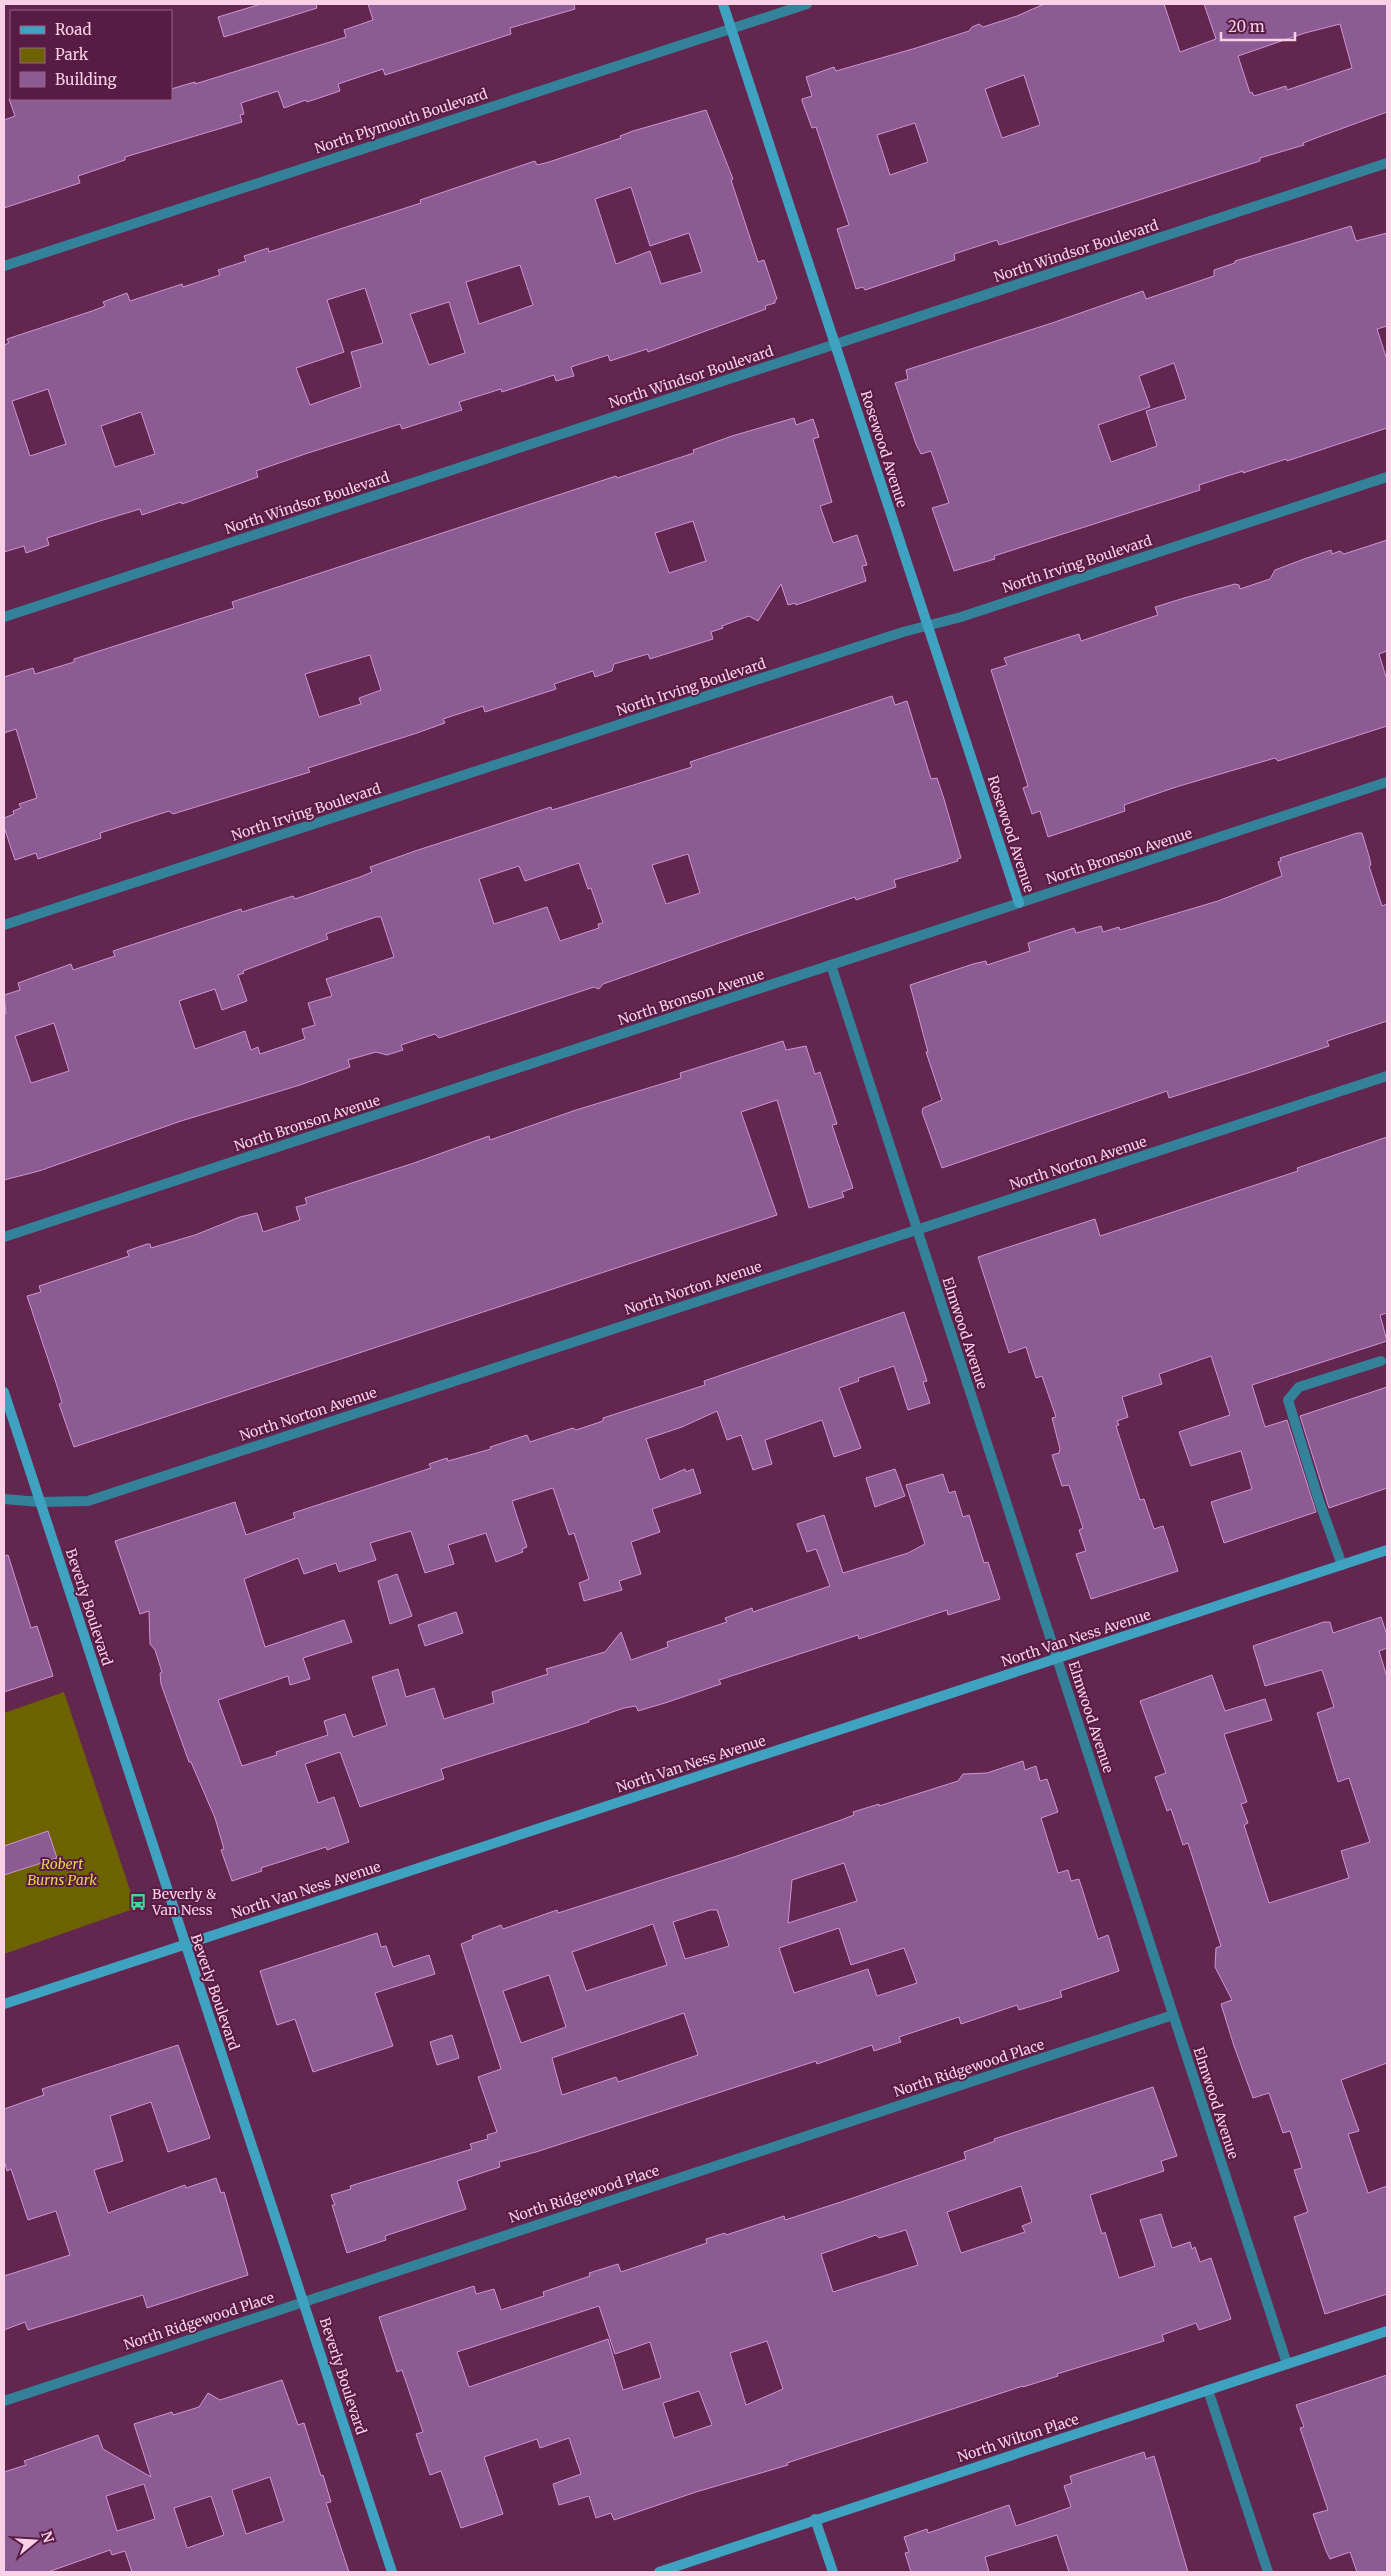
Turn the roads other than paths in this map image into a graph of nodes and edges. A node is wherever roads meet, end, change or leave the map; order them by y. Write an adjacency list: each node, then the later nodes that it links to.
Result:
1 (723, 4): 3 (street, Rosewood Avenue)
2 (807, 4): 3 (street, North Plymouth Boulevard)
3 (732, 28): 5 (street, North Plymouth Boulevard); 6 (street, Rosewood Avenue)
4 (1387, 162): 6 (street, North Windsor Boulevard)
5 (4, 266)
6 (835, 345): 8 (street, North Windsor Boulevard); 9 (street, Rosewood Avenue)
7 (1387, 477): 9 (street, North Irving Boulevard)
8 (4, 617)
9 (928, 625): 11 (street, Rosewood Avenue); 12 (street, North Irving Boulevard)
10 (1387, 782): 11 (street, North Bronson Avenue)
11 (1019, 903): 13 (street, North Bronson Avenue)
12 (4, 925)
13 (831, 965): 15 (street, Elmwood Avenue); 16 (street, North Bronson Avenue)
14 (1387, 1076): 15 (street, North Norton Avenue)
15 (917, 1230): 20 (street, North Norton Avenue); 23 (street, Elmwood Avenue)
16 (4, 1237)
17 (1381, 1361): 22 (street)
18 (4, 1392): 20 (street, Beverly Boulevard)
19 (4, 1499): 20 (street, North Norton Avenue)
20 (40, 1502): 24 (street, Beverly Boulevard)
21 (1387, 1550): 22 (street, North Van Ness Avenue)
22 (1342, 1565): 23 (street, North Van Ness Avenue)
23 (1057, 1659): 24 (street, North Van Ness Avenue); 26 (street, Elmwood Avenue)
24 (184, 1944): 25 (street, North Van Ness Avenue); 27 (street, Beverly Boulevard)
25 (4, 2004)
26 (1173, 2014): 27 (street, North Ridgewood Place); 29 (street, Elmwood Avenue)
27 (304, 2301): 31 (street, North Ridgewood Place); 33 (street, Beverly Boulevard)
28 (1387, 2332): 29 (street, North Wilton Place)
29 (1287, 2364): 30 (street, North Wilton Place)
30 (1208, 2390): 32 (street, North Wilton Place); 36 (street)
31 (4, 2401)
32 (815, 2519): 34 (street, North Wilton Place); 35 (street)
33 (392, 2572)
34 (658, 2572)
35 (833, 2572)
36 (1268, 2572)

